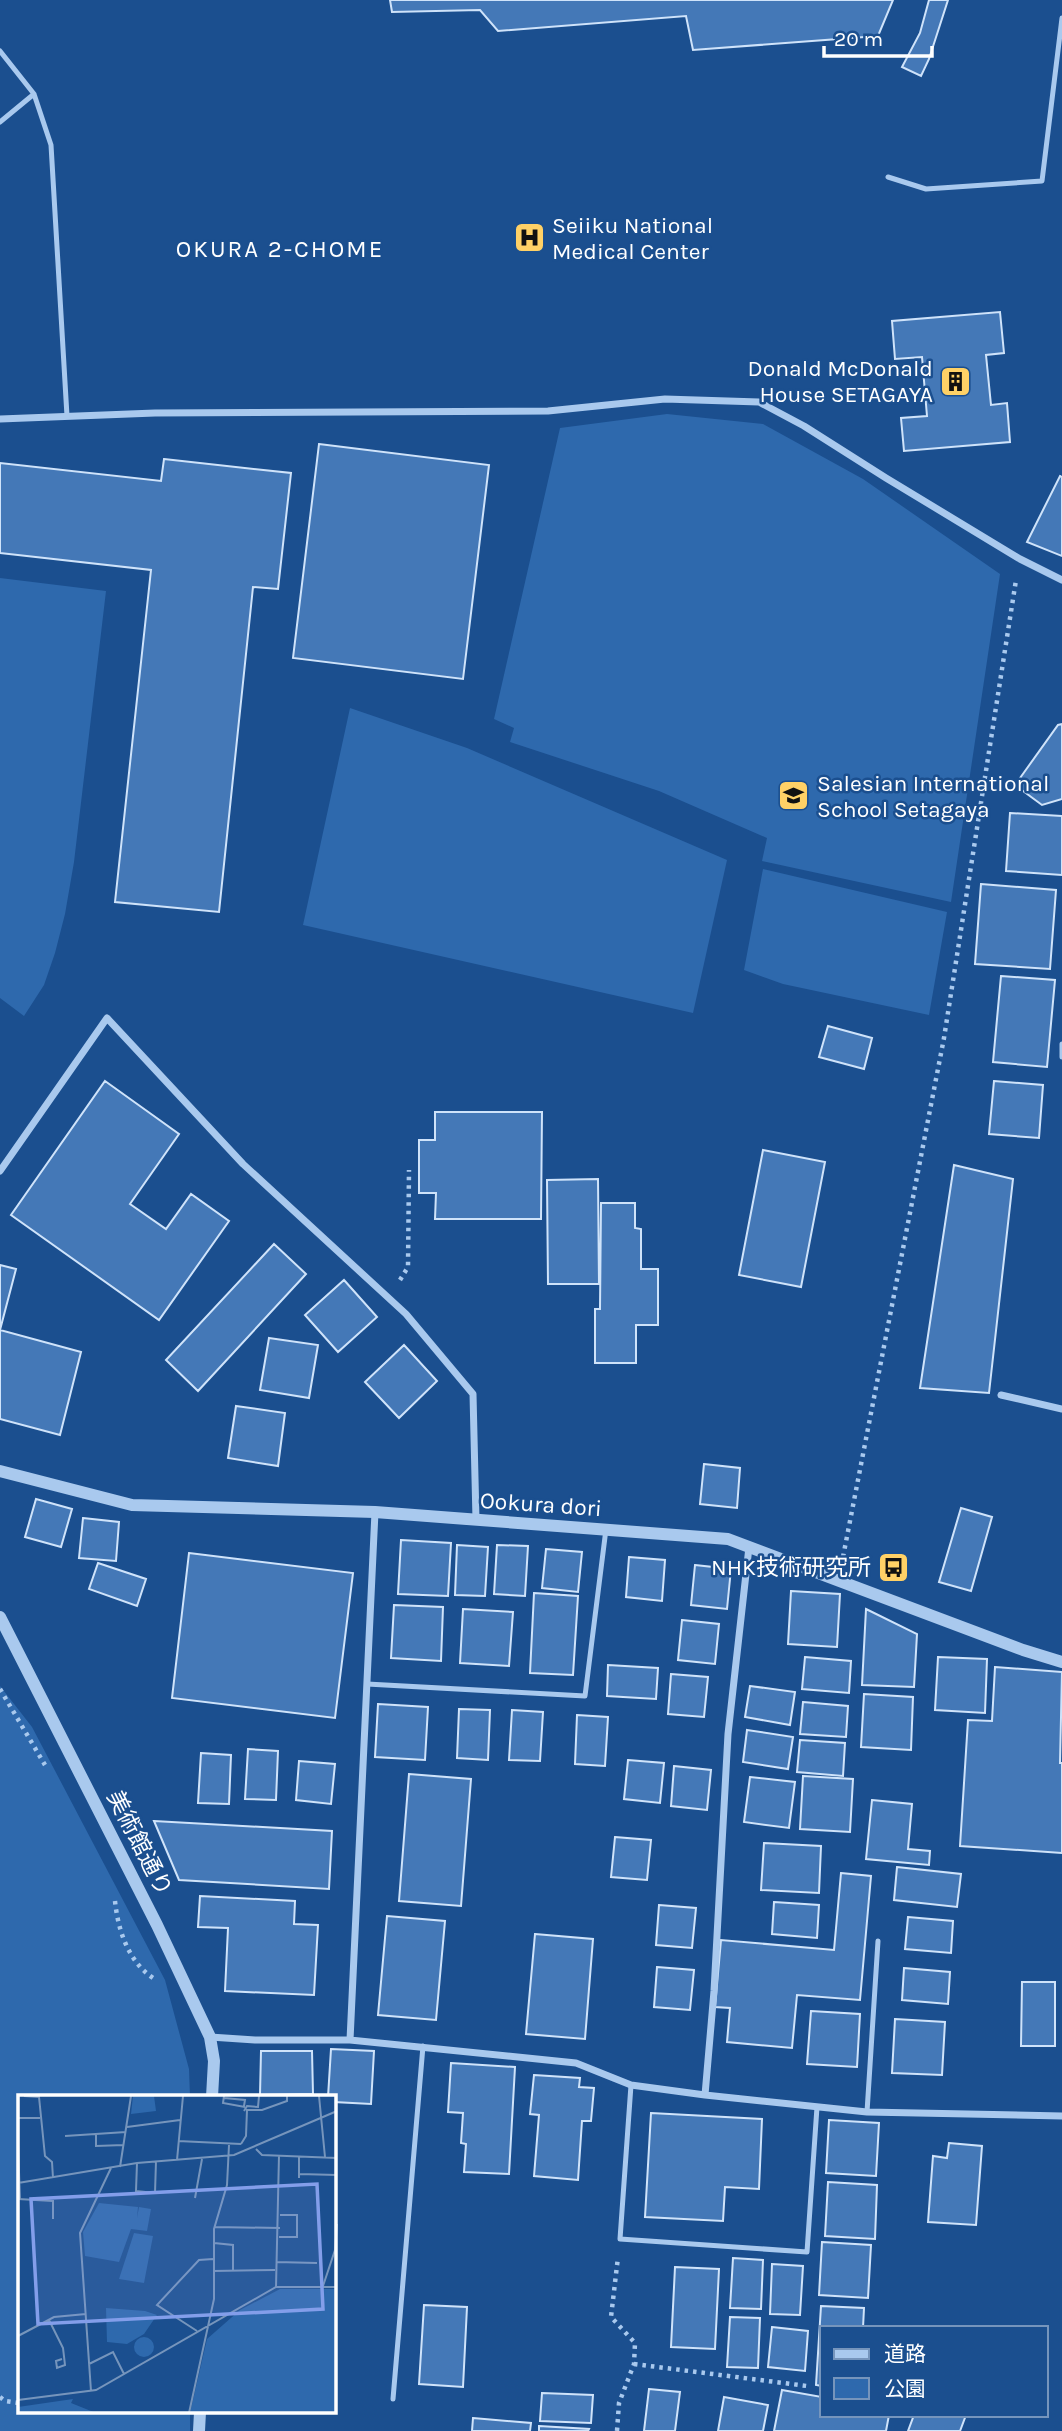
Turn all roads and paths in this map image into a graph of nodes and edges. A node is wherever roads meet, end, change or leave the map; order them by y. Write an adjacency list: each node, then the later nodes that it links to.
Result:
1 (1062, 18): 5 (lane)
2 (0, 51): 3 (lane)
3 (34, 94): 4 (lane); 6 (lane)
4 (0, 122)
5 (888, 177)
6 (67, 416): 7 (street); 8 (street)
7 (0, 419)
8 (1020, 559): 9 (street); 22 (path)
9 (1062, 580)
10 (1062, 1044): 11 (lane)
11 (1062, 1057)
12 (409, 1170): 14 (path)
13 (0, 1171): 14 (street)
14 (390, 1298): 19 (street)
15 (1001, 1395): 16 (street)
16 (1062, 1409)
17 (0, 1471): 18 (street, Ookura dori)
18 (375, 1512): 19 (street, Ookura dori); 25 (street)
19 (476, 1521): 20 (street, Ookura dori)
20 (606, 1529): 21 (street, Ookura dori); 25 (lane)
21 (749, 1547): 22 (street, Ookura dori); 32 (street)
22 (838, 1579): 24 (street, Ookura dori)
23 (0, 1617): 27 (street, 美術館通り)
24 (1062, 1661)
25 (367, 1684): 28 (street)
26 (878, 1941): 34 (lane)
27 (210, 2037): 28 (street); 31 (street, 美術館通り)
28 (350, 2040): 29 (street)
29 (423, 2046): 30 (street); 40 (lane)
30 (631, 2085): 32 (street); 36 (lane)
31 (212, 2095)
32 (705, 2095): 33 (street)
33 (817, 2107): 34 (street); 36 (lane)
34 (867, 2112): 35 (street)
35 (1062, 2116)
36 (620, 2239): 37 (path)
37 (634, 2364): 38 (path); 42 (path)
38 (807, 2386)
39 (0, 2397): 41 (path)
40 (393, 2399)
41 (18, 2403)
42 (617, 2431)

